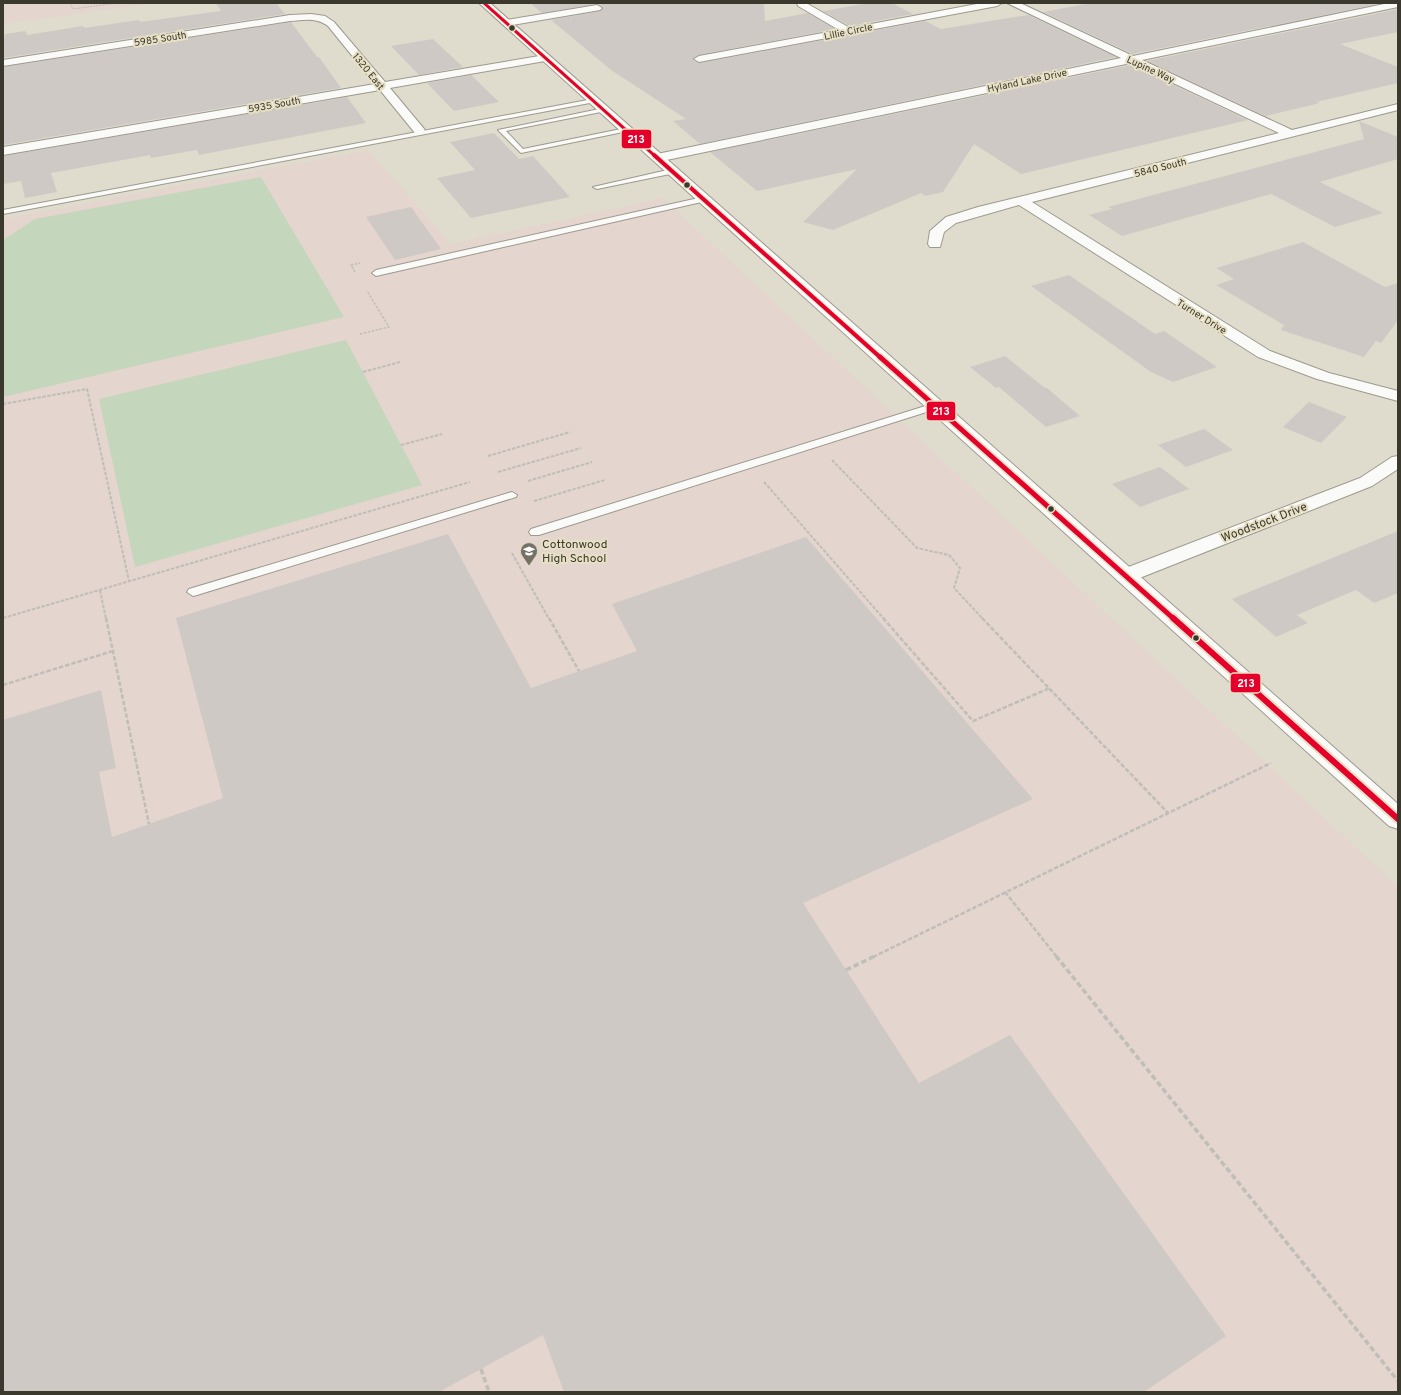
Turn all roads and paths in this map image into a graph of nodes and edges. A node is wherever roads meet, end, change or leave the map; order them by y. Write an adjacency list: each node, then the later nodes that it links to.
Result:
1 (70, 3): 2 (path)
2 (117, 3)
3 (484, 3): 10 (street)
4 (997, 3): 11 (street, Lillie Circle)
5 (1012, 3): 14 (street, Lupine Way)
6 (801, 4): 11 (street)
7 (1398, 4): 14 (street, Hyland Lake Drive)
8 (597, 8): 10 (street)
9 (317, 16): 15 (street, 5985 South); 16 (street, 1320 East)
10 (506, 23): 12 (street)
11 (849, 31): 13 (street, Lillie Circle)
12 (545, 58): 16 (street, 5935 South); 17 (street)
13 (700, 59)
14 (1130, 59): 21 (street, Lupine Way); 23 (street, Hyland Lake Drive)
15 (3, 63)
16 (382, 86): 19 (street, 1320 East); 22 (street, 5935 South)
17 (599, 106): 20 (street); 20 (lane); 28 (lane)
18 (1398, 107): 21 (street, 5840 South)
19 (419, 130)
20 (626, 130): 23 (street)
21 (1291, 134): 27 (street, 5840 South)
22 (3, 151)
23 (657, 158): 24 (street)
24 (672, 171): 25 (lane); 26 (street)
25 (597, 187)
26 (703, 199): 31 (lane); 39 (street)
27 (1022, 201): 29 (street, 5840 South); 37 (street, Turner Drive)
28 (3, 212)
29 (935, 244)
30 (364, 262): 32 (path)
31 (376, 273)
32 (358, 277)
33 (366, 290): 34 (path)
34 (360, 334)
35 (400, 362): 36 (path)
36 (363, 372)
37 (1398, 396)
38 (3, 404): 58 (path)
39 (935, 406): 55 (lane); 57 (street)
40 (570, 432): 45 (path)
41 (442, 434): 42 (path)
42 (401, 445)
43 (581, 448): 48 (path)
44 (826, 454): 65 (path)
45 (488, 456)
46 (1398, 461): 57 (street, Woodstock Drive)
47 (592, 462): 52 (path)
48 (498, 472)
49 (605, 480): 54 (path)
50 (763, 481): 65 (path)
51 (470, 482): 58 (path)
52 (521, 482)
53 (512, 495): 60 (lane)
54 (534, 501)
55 (535, 532)
56 (512, 553): 63 (path)
57 (1125, 576): 68 (street)
58 (129, 581): 59 (path)
59 (100, 590): 61 (path); 62 (path)
60 (193, 592)
61 (3, 618)
62 (113, 651): 64 (path); 69 (path)
63 (579, 671)
64 (3, 685)
65 (1050, 688): 67 (path)
66 (1271, 763): 67 (path)
67 (1168, 813): 70 (path)
68 (1398, 819)
69 (150, 824)
70 (1006, 892): 71 (path); 73 (path)
71 (846, 970)
72 (481, 1369): 74 (path)
73 (1398, 1380)
74 (489, 1392)

